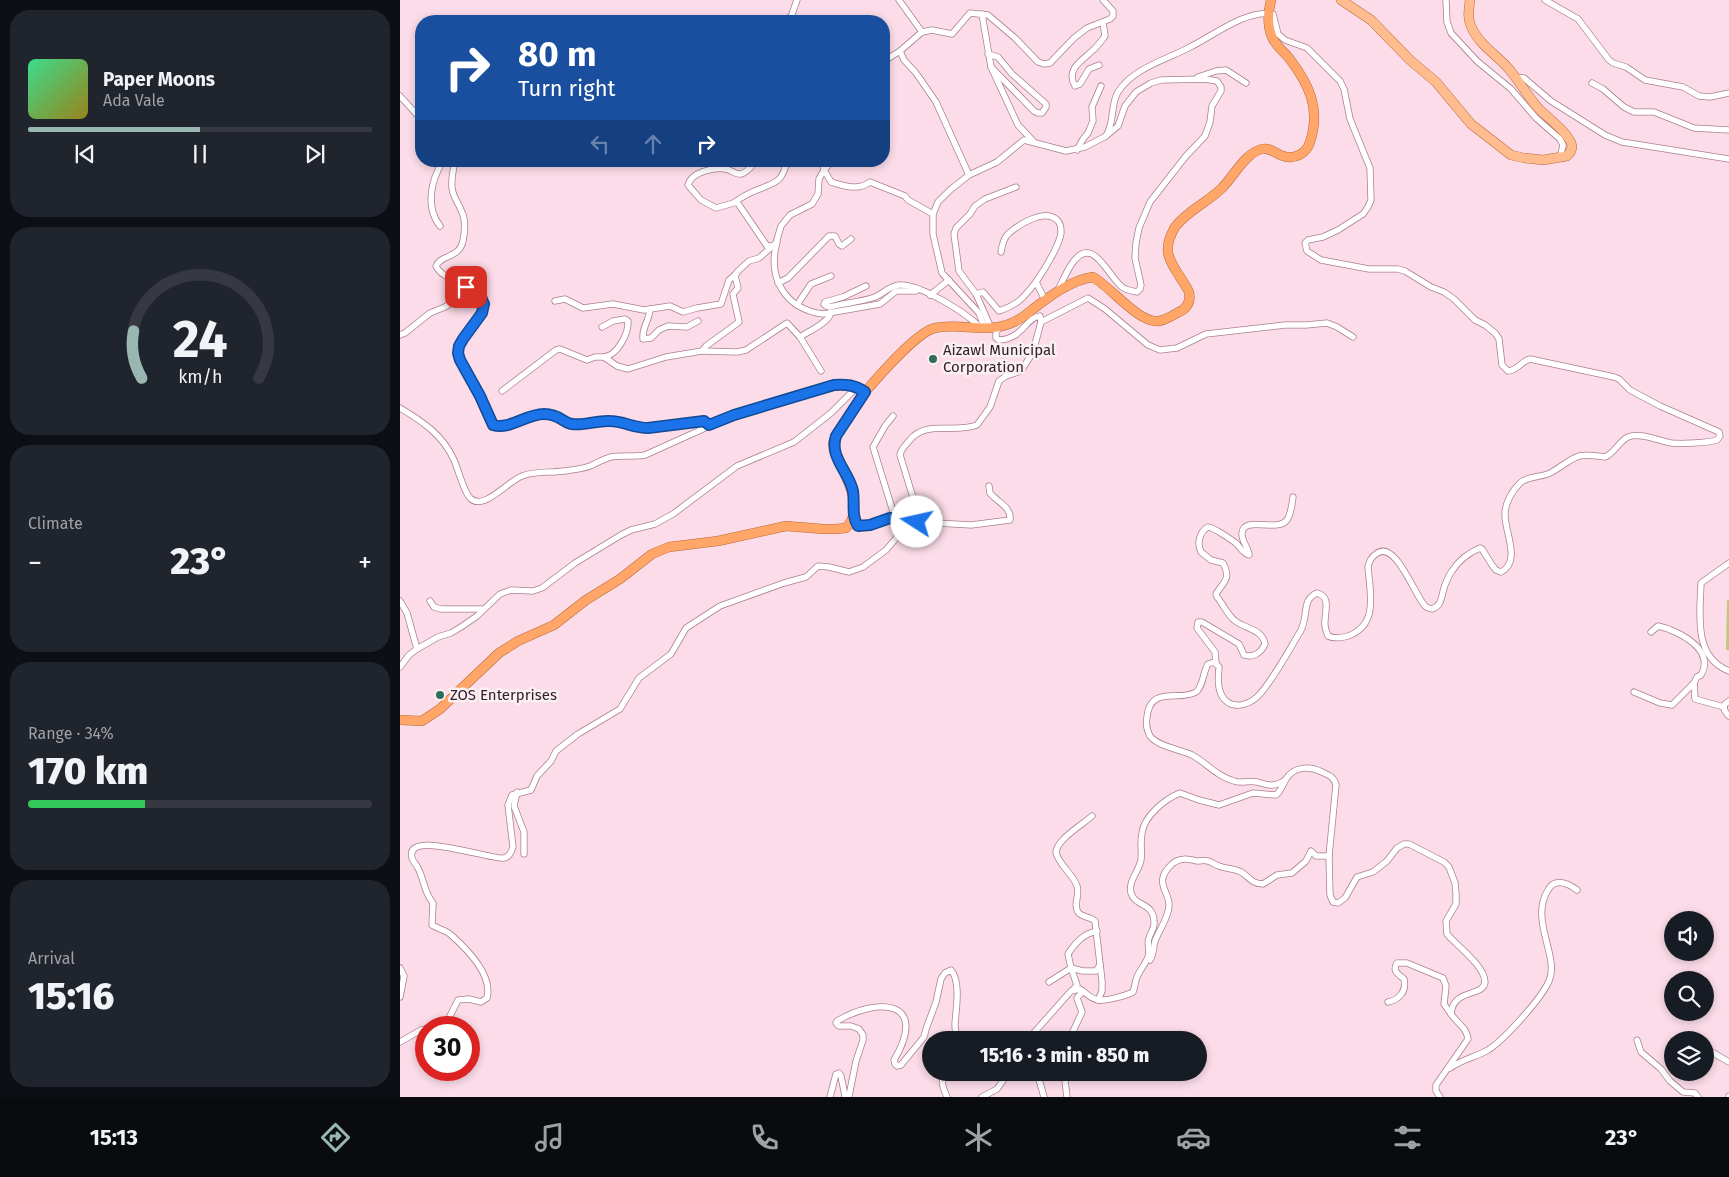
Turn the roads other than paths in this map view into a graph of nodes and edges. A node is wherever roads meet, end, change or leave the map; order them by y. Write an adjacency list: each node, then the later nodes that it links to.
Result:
1 (797, 0): 11 (street)
2 (898, 0): 13 (street)
3 (1103, 0): 12 (street)
4 (1272, 0): 9 (highway)
5 (1341, 0): 31 (main road)
6 (1446, 0): 31 (street)
7 (1470, 0): 19 (main road)
8 (1546, 0): 24 (street)
9 (1268, 13): 28 (street); 57 (highway); 92 (street)
10 (982, 14): 12 (street); 13 (street); 15 (street)
11 (792, 15)
12 (1103, 22): 17 (street)
13 (922, 32): 14 (street)
14 (900, 51): 16 (street); 40 (street)
15 (988, 54): 18 (street); 18 (street)
16 (890, 57)
17 (1099, 65)
18 (990, 67): 29 (street)
19 (1515, 77): 31 (main road); 32 (street)
20 (1188, 80): 21 (street); 28 (street); 57 (street)
21 (1246, 83)
22 (1592, 83): 27 (street)
23 (1101, 86): 30 (street)
24 (1729, 92)
25 (400, 96): 26 (street)
26 (415, 112)
27 (1729, 130)
28 (1106, 136): 30 (street)
29 (1034, 142): 30 (street); 40 (street)
30 (1077, 150)
31 (1563, 158)
32 (1729, 159)
33 (439, 167): 44 (street)
34 (454, 167): 55 (street)
35 (752, 167): 42 (street)
36 (785, 167): 42 (street)
37 (824, 167): 39 (street)
38 (827, 167): 39 (street)
39 (824, 170): 43 (street); 46 (street)
40 (969, 175): 43 (street)
41 (1016, 187): 58 (street)
42 (735, 202): 47 (street)
43 (933, 214): 51 (street)
44 (440, 226)
45 (851, 239): 53 (street)
46 (777, 240): 47 (street); 53 (street)
47 (772, 246): 49 (street)
48 (1001, 252): 52 (street)
49 (736, 274): 63 (street); 72 (street)
50 (831, 276): 62 (street)
51 (949, 280): 59 (street); 68 (street)
52 (1036, 282): 58 (street); 60 (street)
53 (778, 283): 62 (street)
54 (866, 286): 56 (street)
55 (466, 287): 69 (street); 80 (street)
56 (921, 291): 59 (street); 64 (street)
57 (1057, 293): 60 (highway)
58 (976, 294): 68 (street)
59 (930, 295): 68 (street)
60 (1045, 300): 68 (highway)
61 (555, 301): 63 (street)
62 (797, 305): 64 (street)
63 (650, 309): 65 (street)
64 (831, 313): 70 (street)
65 (698, 322)
66 (1041, 322): 68 (street); 71 (street); 85 (street)
67 (602, 327): 73 (street)
68 (989, 328): 77 (highway)
69 (400, 335)
70 (800, 337): 72 (street); 74 (street)
71 (1353, 337)
72 (702, 351): 73 (street)
73 (604, 357): 76 (street)
74 (821, 371)
75 (857, 387): 77 (street); 80 (street); 89 (street)
76 (502, 391)
77 (865, 392): 83 (highway)
78 (400, 408): 80 (street)
79 (893, 416): 84 (street)
80 (709, 425)
81 (989, 486): 85 (street)
82 (1293, 497): 92 (street)
83 (853, 518): 84 (street); 100 (highway)
84 (895, 518): 85 (street)
85 (917, 522): 102 (street)
86 (1729, 563): 94 (street)
87 (400, 600): 91 (street)
88 (430, 601): 89 (street)
89 (483, 609): 91 (street)
90 (1650, 632): 95 (street)
91 (417, 649): 93 (street)
92 (1216, 663): 101 (street)
93 (400, 667)
94 (1729, 671)
95 (1694, 683): 96 (street); 98 (street)
96 (1634, 692)
97 (1729, 702): 98 (street)
98 (1724, 707): 99 (street)
99 (1729, 716)
100 (400, 720)
101 (1285, 780): 105 (street); 108 (street)
102 (517, 792): 104 (street); 119 (street)
103 (1092, 816): 107 (street)
104 (524, 854)
105 (1329, 856): 108 (street); 118 (street)
106 (1577, 890): 130 (street)
107 (1097, 932): 109 (street); 111 (street)
108 (1146, 962): 116 (street)
109 (1100, 965): 111 (street); 116 (street)
110 (400, 968): 115 (street)
111 (1071, 968): 112 (street); 113 (street)
112 (1049, 982)
113 (1073, 990): 114 (street); 122 (street)
114 (1083, 991): 116 (street); 123 (street)
115 (400, 997)
116 (1098, 1000)
117 (1388, 1002): 118 (street)
118 (1451, 1014): 130 (street)
119 (450, 1016)
120 (926, 1031): 121 (street)
121 (955, 1031)
122 (1035, 1031)
123 (1074, 1031)
124 (415, 1033): 127 (street)
125 (922, 1039): 135 (street)
126 (1637, 1040): 141 (street)
127 (400, 1042)
128 (1714, 1053): 129 (street)
129 (1728, 1060)
130 (1446, 1070): 140 (street)
131 (942, 1081): 136 (street)
132 (1003, 1081): 137 (street)
133 (1040, 1081): 138 (street)
134 (1065, 1081): 139 (street)
135 (830, 1097)
136 (947, 1097)
137 (982, 1097)
138 (1044, 1097)
139 (1067, 1097)
140 (1440, 1097)
141 (1698, 1097)

